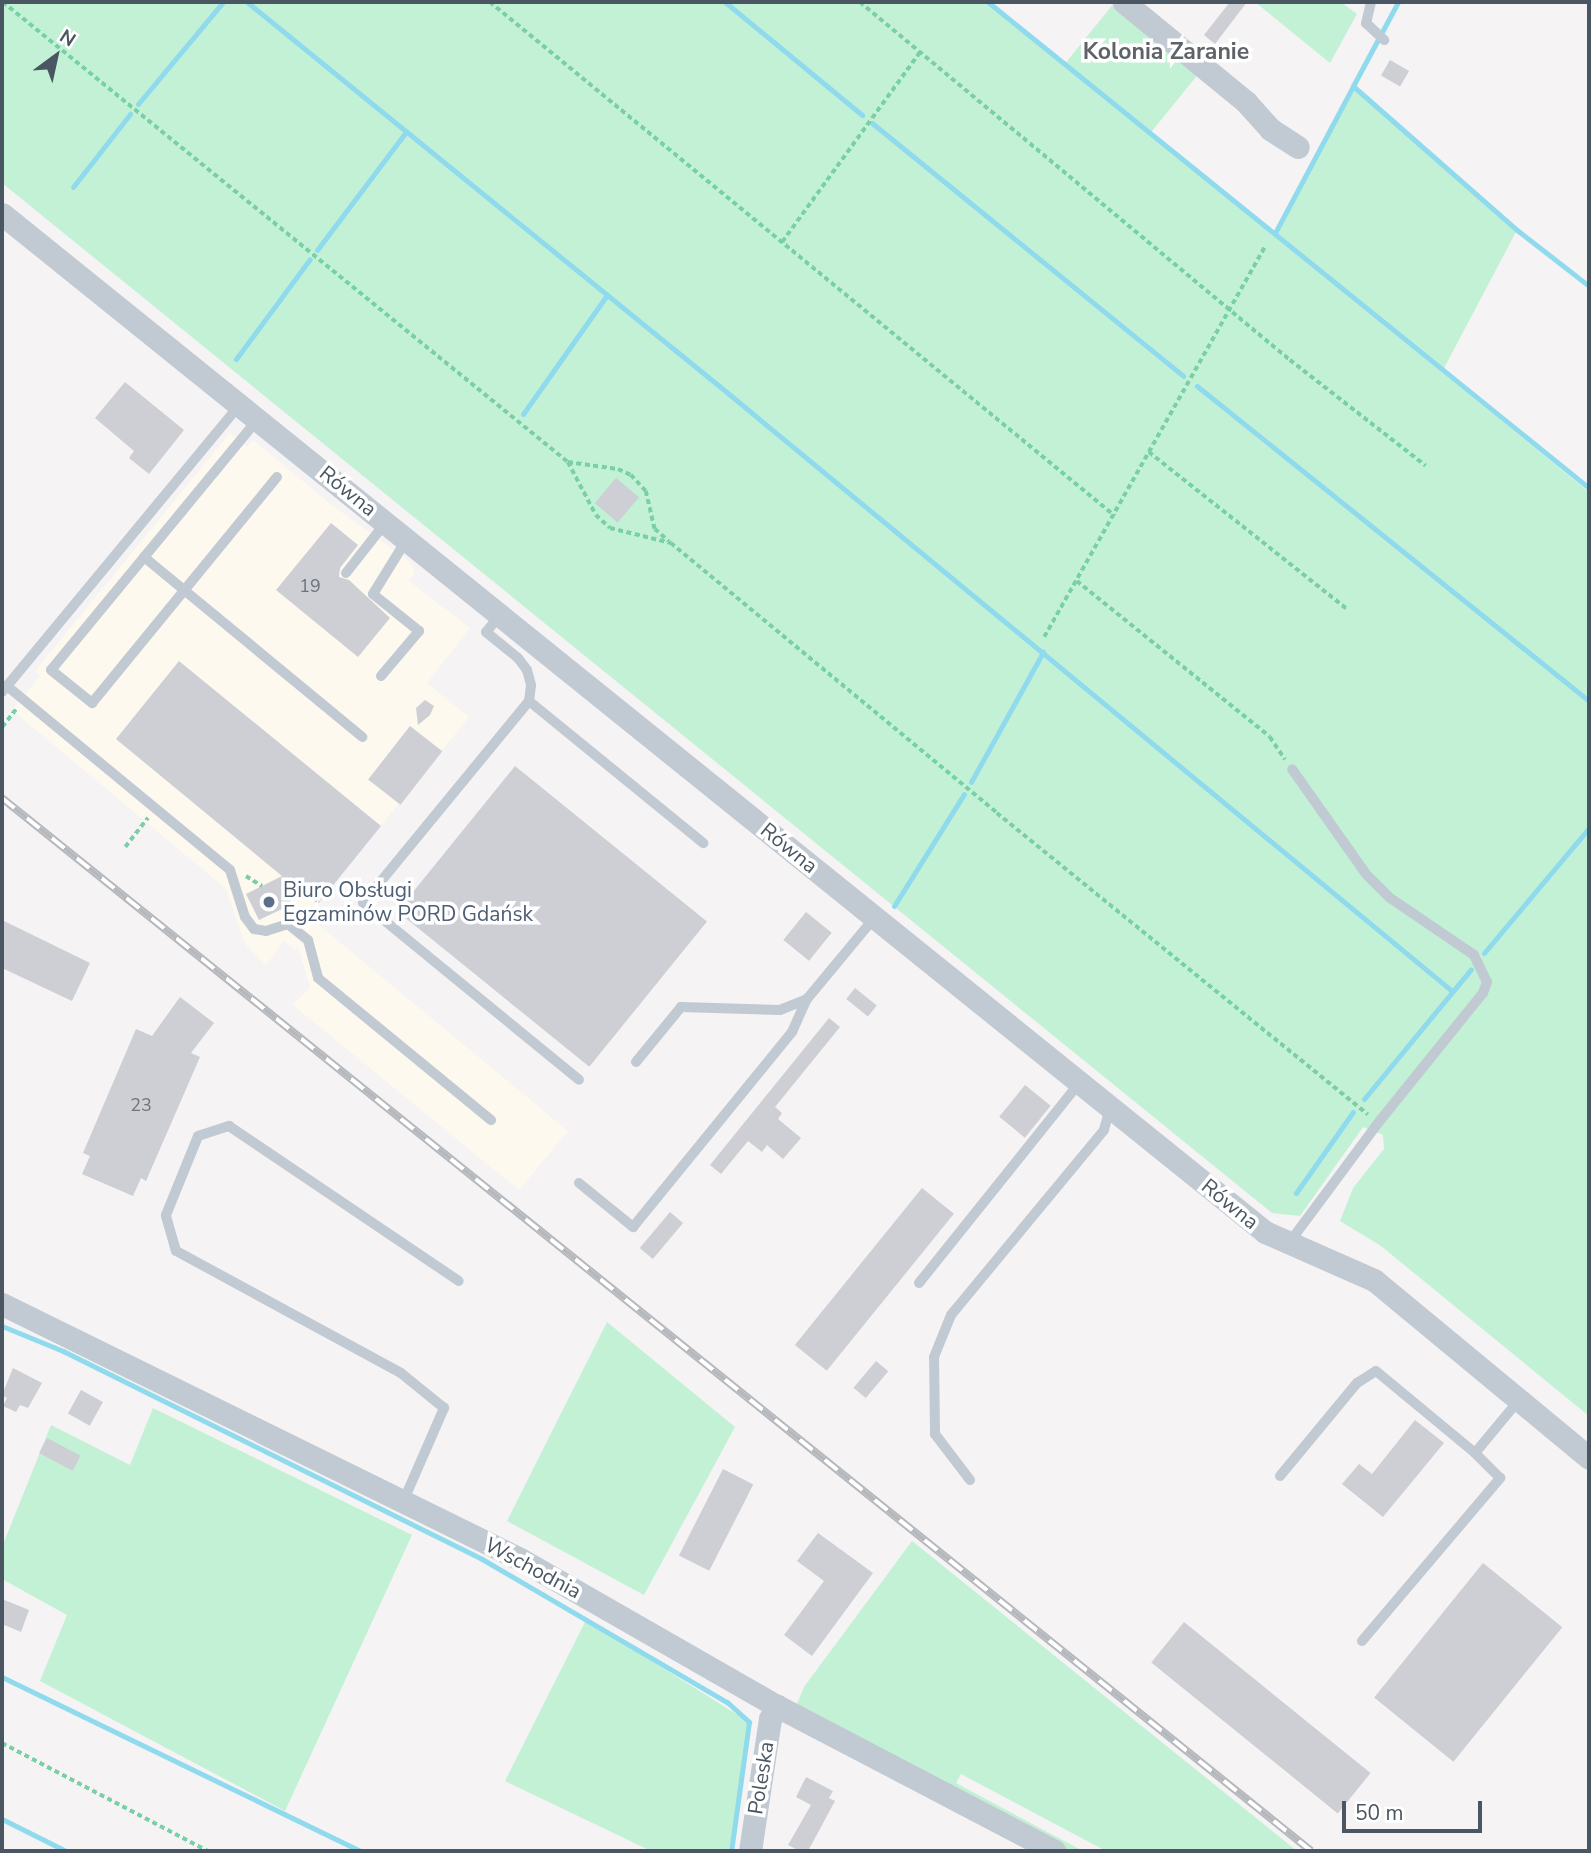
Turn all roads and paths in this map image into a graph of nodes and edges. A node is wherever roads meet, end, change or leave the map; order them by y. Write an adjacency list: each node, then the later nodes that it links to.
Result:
1 (3, 2): 16 (path)
2 (490, 2): 10 (path)
3 (860, 2): 7 (path)
4 (1124, 2): 8 (street)
5 (1371, 2): 6 (lane)
6 (1384, 40)
7 (920, 52): 10 (path); 12 (path)
8 (1298, 147)
9 (2, 214): 13 (street, Równa)
10 (782, 242): 19 (path)
11 (1264, 248): 12 (path)
12 (1229, 310): 15 (path); 17 (path)
13 (240, 404): 14 (street, Równa); 31 (lane)
14 (258, 419): 20 (street, Równa); 23 (lane)
15 (1149, 452): 19 (path); 27 (path)
16 (568, 462): 22 (path); 22 (path)
17 (1426, 466)
18 (277, 477): 26 (lane)
19 (1115, 516): 25 (path)
20 (386, 522): 21 (street, Równa); 24 (lane)
21 (407, 539): 28 (street, Równa); 30 (lane)
22 (671, 543): 47 (path)
23 (144, 557): 26 (lane); 26 (lane)
24 (346, 573)
25 (1077, 581): 29 (path); 36 (path)
26 (184, 590): 35 (lane)
27 (1347, 609)
28 (500, 615): 32 (lane); 40 (street, Równa)
29 (1044, 637)
30 (381, 676)
31 (4, 689): 46 (lane)
32 (529, 701): 38 (lane); 43 (lane)
33 (18, 707): 34 (path)
34 (2, 727)
35 (362, 737)
36 (1292, 769): 47 (lane)
37 (150, 817): 39 (path)
38 (703, 843)
39 (125, 847)
40 (875, 917): 41 (lane); 44 (street, Równa)
41 (807, 999): 42 (lane); 48 (lane)
42 (636, 1062)
43 (579, 1080)
44 (1080, 1082): 45 (street, Równa); 51 (lane)
45 (1110, 1107): 49 (street, Równa); 57 (lane)
46 (491, 1120)
47 (1378, 1123): 49 (lane)
48 (579, 1183)
49 (1289, 1243): 53 (street, Równa)
50 (459, 1281): 58 (lane)
51 (919, 1283)
52 (2, 1304): 58 (street, Wschodnia)
53 (1519, 1400): 54 (lane); 55 (street, Równa)
54 (1475, 1453): 56 (lane); 59 (lane)
55 (1589, 1458)
56 (1280, 1476)
57 (970, 1480)
58 (403, 1502): 60 (street, Wschodnia)
59 (1362, 1641)
60 (777, 1706): 63 (street, Poleska); 64 (street, Wschodnia)
61 (2, 1744): 62 (path)
62 (208, 1851)
63 (750, 1851)
64 (1054, 1851)

